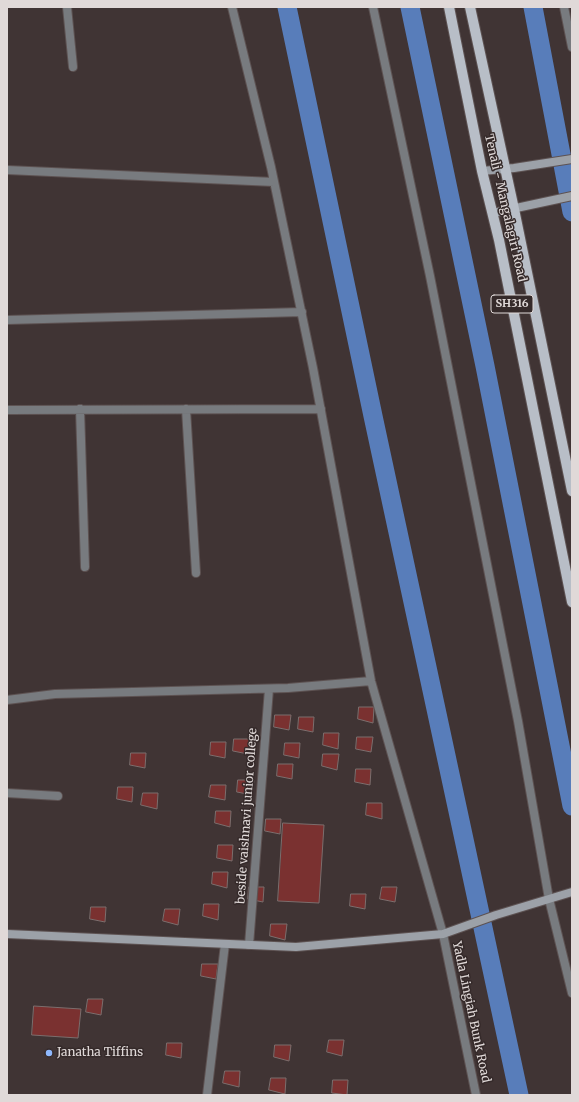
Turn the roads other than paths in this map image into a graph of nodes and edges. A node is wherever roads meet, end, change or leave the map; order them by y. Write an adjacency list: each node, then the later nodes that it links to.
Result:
1 (67, 7): 8 (street)
2 (232, 7): 13 (street, Yadla Lingiah Bunk Road)
3 (373, 7): 33 (street)
4 (449, 7): 12 (main road, Tenali - Mangalagiri Road / SH316)
5 (470, 7): 10 (main road, Tenali - Mangalagiri Road / SH316)
6 (564, 7): 7 (street)
7 (572, 47)
8 (73, 67)
9 (572, 159): 10 (street)
10 (509, 169): 12 (street); 15 (main road, Tenali - Mangalagiri Road / SH316)
11 (7, 170): 13 (street)
12 (482, 171): 16 (main road, Tenali - Mangalagiri Road / SH316)
13 (274, 182): 17 (street, Yadla Lingiah Bunk Road)
14 (572, 196): 15 (street)
15 (518, 208): 16 (street); 23 (main road, Tenali - Mangalagiri Road / SH316)
16 (493, 214): 26 (main road, Tenali - Mangalagiri Road / SH316)
17 (302, 312): 18 (street); 21 (street, Yadla Lingiah Bunk Road)
18 (7, 320)
19 (80, 409): 20 (street); 22 (street); 24 (street)
20 (186, 409): 21 (street); 25 (street)
21 (321, 409): 27 (street, Yadla Lingiah Bunk Road)
22 (7, 410)
23 (572, 491)
24 (85, 567)
25 (196, 573)
26 (572, 602)
27 (370, 681): 28 (street); 35 (street, Yadla Lingiah Bunk Road)
28 (269, 689): 29 (street); 37 (street, beside vaishnavi junior college)
29 (7, 700)
30 (7, 794): 31 (street)
31 (58, 796)
32 (572, 892): 33 (street)
33 (549, 899): 35 (street); 38 (street)
34 (7, 934): 36 (street)
35 (443, 934): 37 (street); 40 (street, Yadla Lingiah Bunk Road)
36 (225, 944): 37 (street); 39 (street)
37 (249, 945)
38 (572, 993)
39 (208, 1095)
40 (476, 1095)

